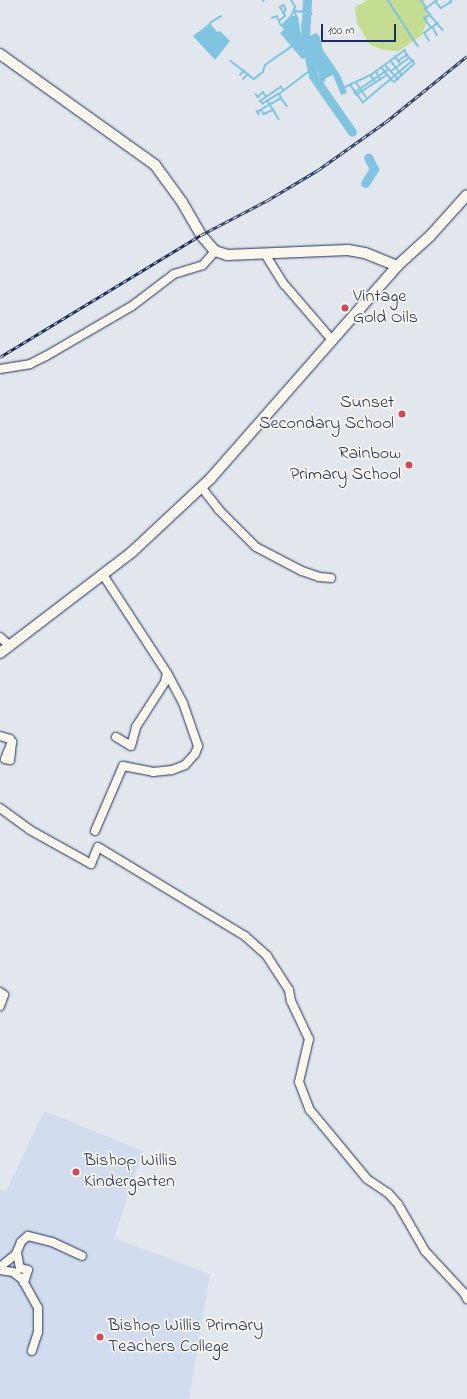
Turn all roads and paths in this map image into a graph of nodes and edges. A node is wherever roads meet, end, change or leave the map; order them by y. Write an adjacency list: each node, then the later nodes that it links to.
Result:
1 (0, 54): 3 (main road)
2 (467, 195): 5 (main road)
3 (215, 251): 4 (main road); 7 (street)
4 (265, 254): 5 (main road); 6 (street)
5 (397, 266): 6 (main road)
6 (332, 340): 8 (main road)
7 (0, 369)
8 (202, 488): 9 (main road); 10 (street)
9 (103, 575): 12 (main road); 14 (street)
10 (331, 578)
11 (0, 637): 12 (street)
12 (10, 646): 13 (main road)
13 (0, 653)
14 (167, 673): 16 (street); 19 (street)
15 (0, 736): 17 (street)
16 (116, 737)
17 (12, 742)
18 (0, 808): 27 (street)
19 (95, 831)
20 (0, 992): 21 (street)
21 (0, 1006)
22 (17, 1252): 23 (street); 24 (street); 26 (street)
23 (82, 1256)
24 (0, 1267)
25 (0, 1270): 26 (street)
26 (24, 1282): 28 (street)
27 (467, 1300)
28 (32, 1351)

